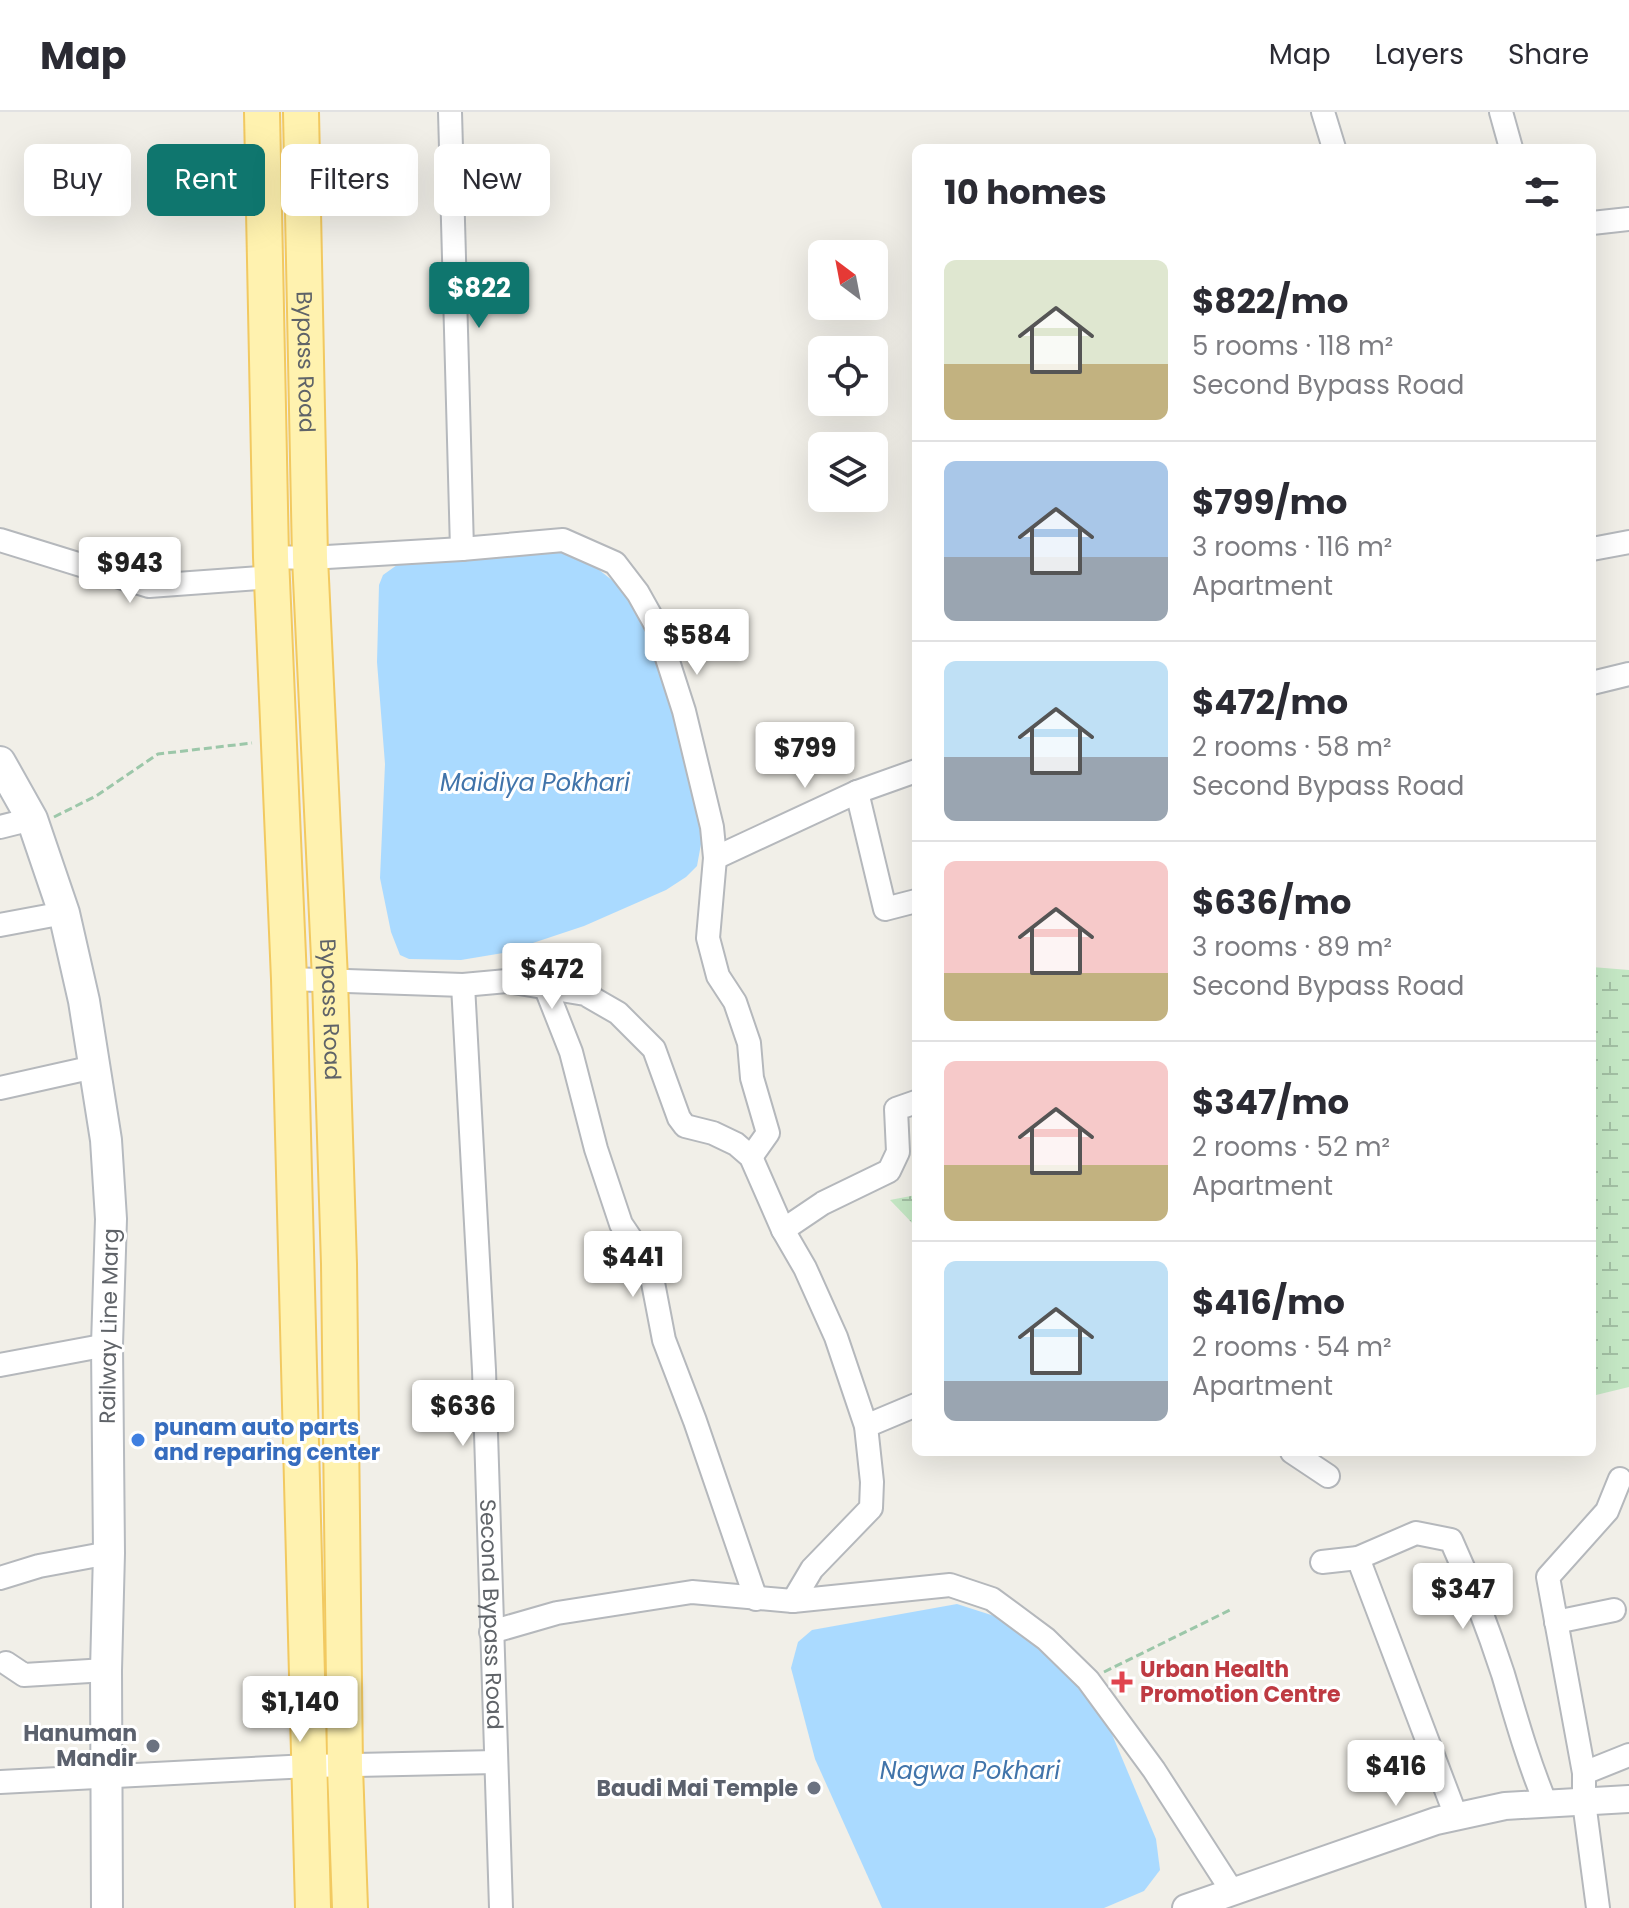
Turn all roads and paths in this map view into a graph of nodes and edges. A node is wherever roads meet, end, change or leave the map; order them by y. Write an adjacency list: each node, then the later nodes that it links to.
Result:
1 (262, 112): 15 (main road, Bypass Road)
2 (301, 112): 14 (main road, Bypass Road)
3 (450, 112): 13 (street)
4 (1323, 112): 6 (street)
5 (1501, 112): 7 (street)
6 (1333, 144)
7 (1510, 144)
8 (1629, 219): 9 (street)
9 (1596, 223)
10 (0, 540): 15 (street)
11 (1629, 542): 12 (street)
12 (1596, 548)
13 (462, 549): 14 (street); 24 (street)
14 (310, 558): 15 (street); 29 (main road, Bypass Road)
15 (272, 567): 18 (main road, Bypass Road)
16 (1629, 674): 17 (street)
17 (1596, 682)
18 (280, 741): 22 (path); 28 (main road, Bypass Road)
19 (0, 762): 22 (main road, Railway Line Marg)
20 (912, 772): 21 (street)
21 (857, 792): 24 (street); 25 (street)
22 (34, 823): 23 (street); 26 (main road, Railway Line Marg)
23 (0, 827)
24 (715, 858): 35 (street)
25 (912, 902)
26 (64, 913): 27 (street); 32 (main road, Railway Line Marg)
27 (0, 925)
28 (289, 979): 29 (street); 37 (main road, Bypass Road)
29 (330, 979): 30 (street); 38 (main road, Bypass Road)
30 (463, 985): 31 (street); 55 (street, Second Bypass Road)
31 (545, 986): 35 (street); 50 (street)
32 (94, 1067): 33 (street); 39 (main road, Railway Line Marg)
33 (0, 1088)
34 (912, 1103): 36 (street)
35 (751, 1157): 36 (street)
36 (783, 1230): 42 (street)
37 (296, 1262): 38 (main road); 61 (main road, Bypass Road)
38 (339, 1264): 62 (main road, Bypass Road)
39 (107, 1345): 40 (street); 46 (main road, Railway Line Marg)
40 (0, 1365)
41 (912, 1407): 42 (street)
42 (866, 1426): 51 (street)
43 (1298, 1456): 44 (street)
44 (1328, 1476)
45 (1620, 1479): 54 (street)
46 (109, 1553): 49 (street); 57 (main road, Railway Line Marg)
47 (1358, 1558): 48 (street); 68 (street); 69 (street)
48 (1322, 1562)
49 (0, 1578)
50 (756, 1599): 51 (street); 55 (street)
51 (793, 1601): 58 (street)
52 (1230, 1610): 58 (path)
53 (1614, 1610): 54 (street)
54 (1556, 1622): 63 (street)
55 (491, 1632): 60 (street, Second Bypass Road)
56 (6, 1663): 57 (street)
57 (106, 1670): 64 (main road, Railway Line Marg)
58 (1088, 1680): 70 (street)
59 (1629, 1755): 63 (street)
60 (496, 1762): 62 (street); 74 (street, Second Bypass Road)
61 (309, 1766): 62 (street); 64 (street); 72 (main road, Bypass Road)
62 (345, 1767): 73 (main road, Bypass Road)
63 (1584, 1773): 67 (street)
64 (107, 1775): 65 (street); 71 (main road, Railway Line Marg)
65 (0, 1782)
66 (1628, 1801): 67 (street)
67 (1584, 1802): 68 (street); 76 (street)
68 (1546, 1804): 69 (street)
69 (1456, 1816): 70 (street)
70 (1232, 1891): 75 (street)
71 (107, 1908)
72 (313, 1908)
73 (350, 1908)
74 (501, 1908)
75 (1186, 1908)
76 (1598, 1908)

